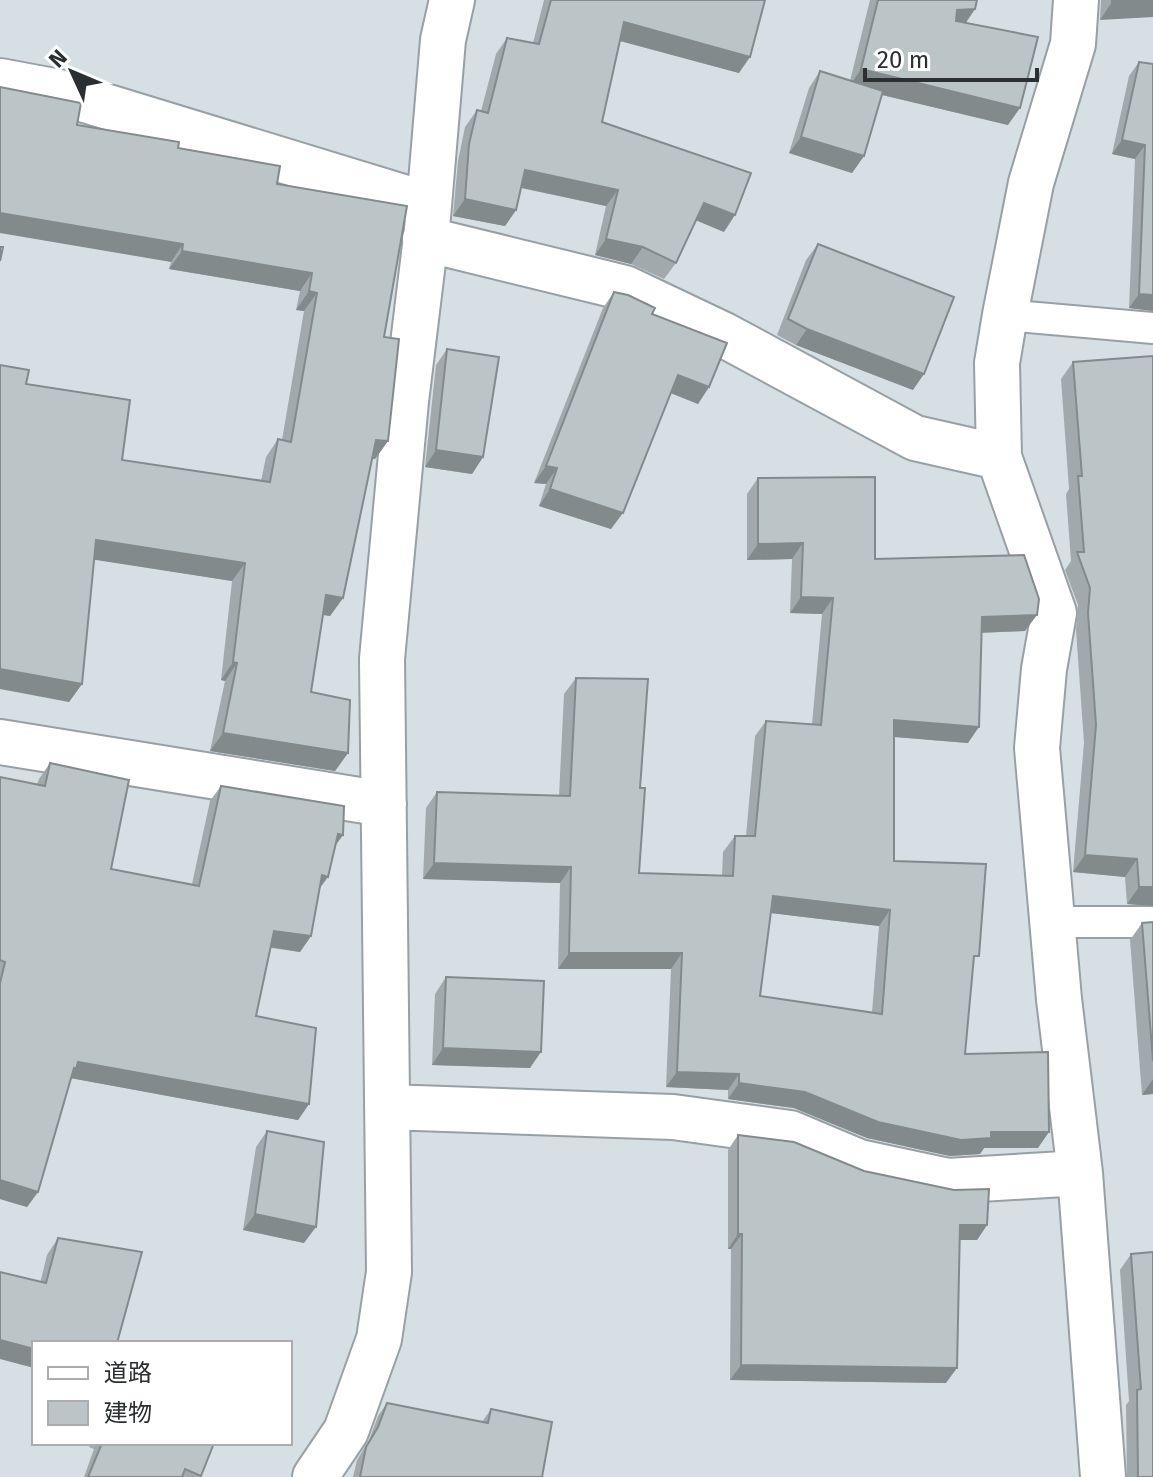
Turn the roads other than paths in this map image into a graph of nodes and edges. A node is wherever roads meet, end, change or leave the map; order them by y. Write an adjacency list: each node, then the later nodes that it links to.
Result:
1 (452, 0): 4 (street)
2 (1076, 0): 5 (street)
3 (0, 81): 4 (street)
4 (427, 222): 7 (street); 9 (street)
5 (1005, 315): 6 (lane); 7 (street)
6 (1153, 328)
7 (999, 457): 10 (street)
8 (0, 742): 9 (street)
9 (384, 804): 12 (street)
10 (1053, 922): 11 (lane); 13 (street)
11 (1153, 922)
12 (387, 1107): 13 (street); 14 (street)
13 (1080, 1173): 15 (street)
14 (315, 1477)
15 (1103, 1477)

